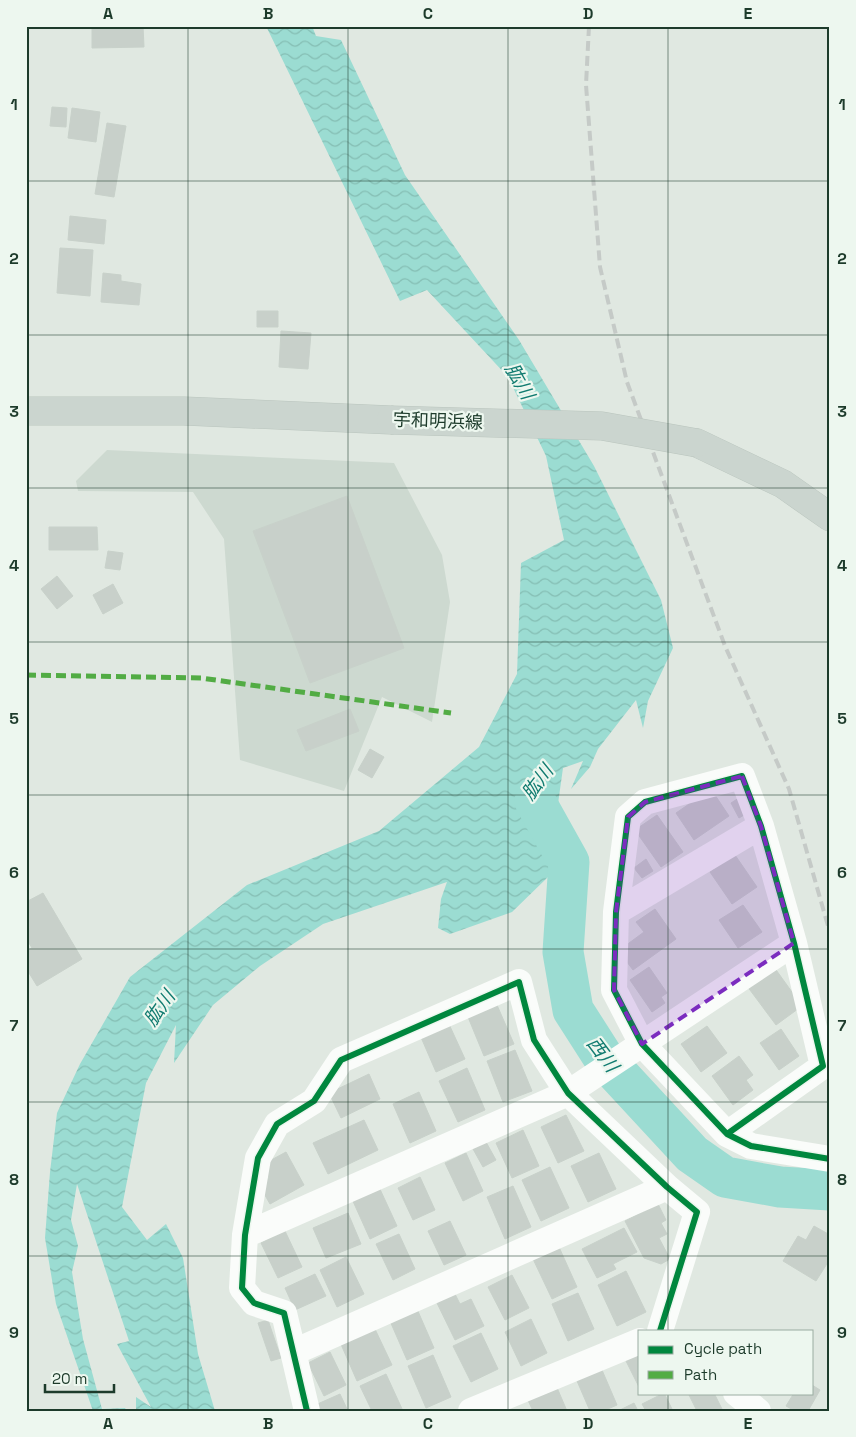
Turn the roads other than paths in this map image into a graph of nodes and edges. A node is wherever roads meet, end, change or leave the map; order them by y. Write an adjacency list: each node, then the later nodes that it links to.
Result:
1 (26, 411): 2 (main road, 宇和明浜線, bridge)
2 (830, 517)
3 (761, 826): 4 (street); 4 (street); 5 (street)
4 (616, 912): 6 (street)
5 (794, 943): 6 (street); 8 (street)
6 (631, 1051): 7 (street); 8 (street)
7 (568, 1093): 10 (street); 11 (street); 11 (street)
8 (727, 1134): 9 (street)
9 (830, 1159)
10 (667, 1187): 12 (street); 14 (street)
11 (245, 1235): 14 (street)
12 (660, 1330)
13 (638, 1342): 17 (street)
14 (294, 1352): 16 (street)
15 (737, 1394): 18 (street)
16 (307, 1411)
17 (471, 1411)
18 (758, 1411)

